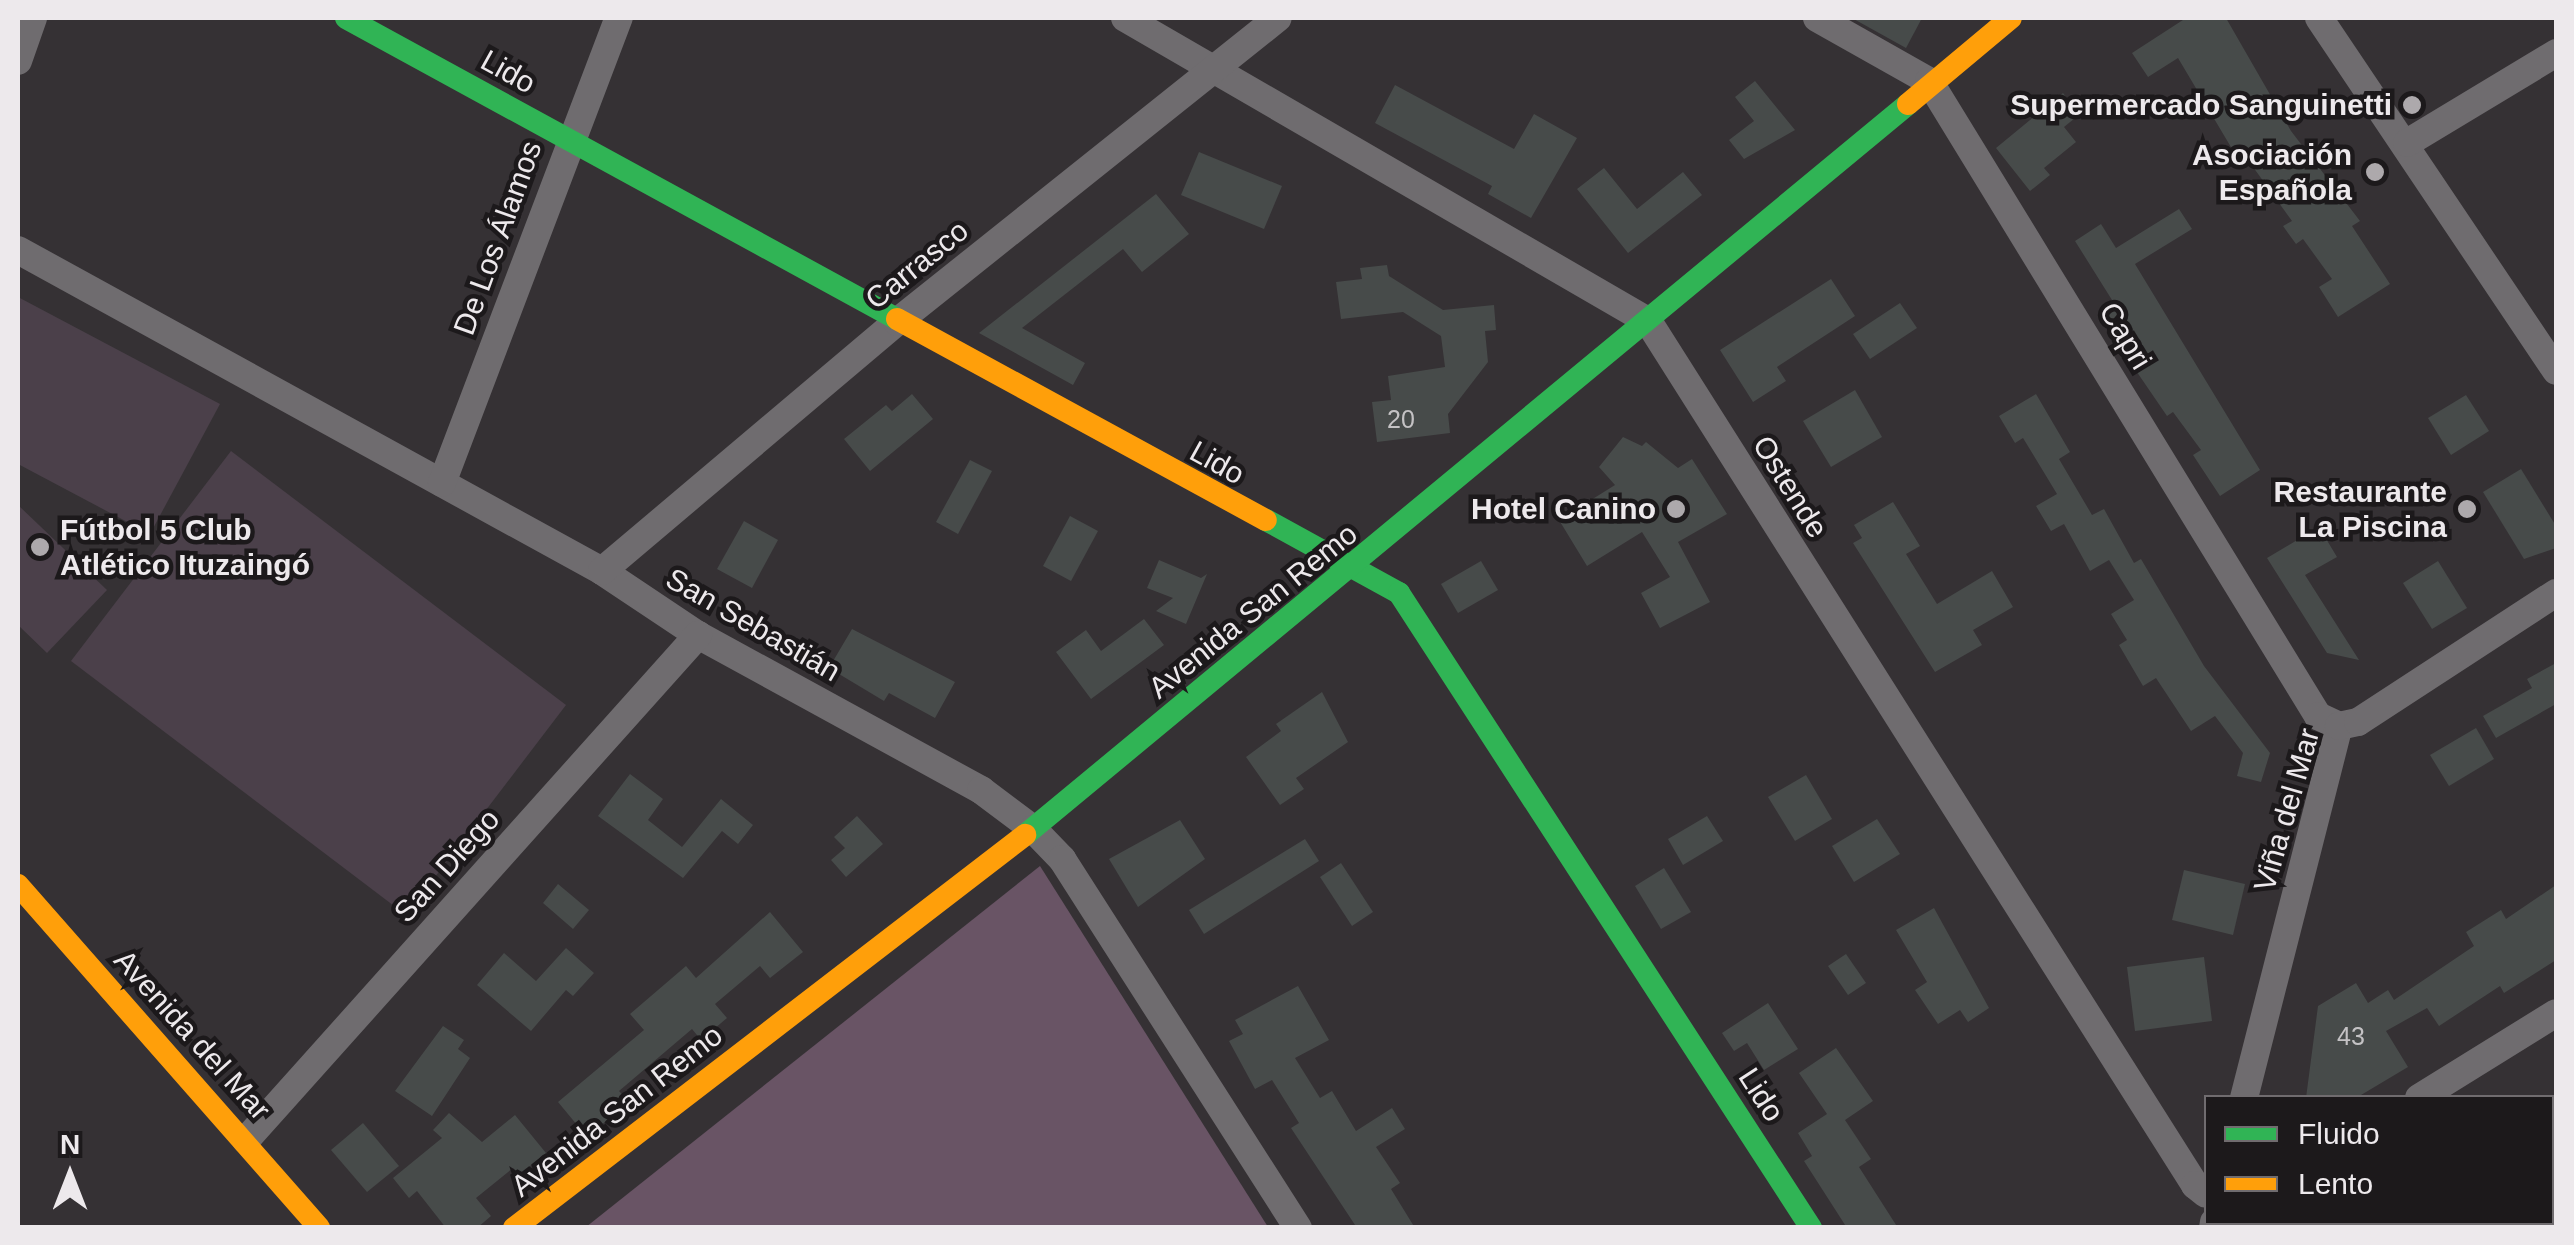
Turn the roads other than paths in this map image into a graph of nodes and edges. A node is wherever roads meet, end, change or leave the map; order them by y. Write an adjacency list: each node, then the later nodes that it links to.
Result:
1 (33, 18): 10 (street)
2 (346, 18): 13 (street, Lido)
3 (619, 18): 13 (street, De Los Álamos)
4 (1126, 18): 11 (street, Ostende)
5 (1278, 18): 11 (street, Carrasco)
6 (1818, 18): 12 (street, Capri)
7 (2011, 18): 12 (street, Avenida San Remo)
8 (2320, 18): 14 (street)
9 (2556, 52): 14 (street)
10 (18, 62)
11 (1216, 68): 16 (street, Ostende); 17 (street, Carrasco)
12 (1929, 82): 16 (street, Avenida San Remo); 24 (street, Capri)
13 (570, 140): 17 (street, Lido); 19 (street, De Los Álamos)
14 (2407, 142): 18 (street)
15 (18, 250): 19 (street, San Sebastián)
16 (1648, 321): 20 (street, Avenida San Remo); 31 (street, Ostende)
17 (897, 322): 20 (street, Lido); 21 (street, Carrasco)
18 (2556, 371)
19 (442, 483): 21 (street, San Sebastián)
20 (1352, 570): 25 (street, Avenida San Remo); 35 (street, Lido)
21 (602, 571): 23 (street, San Sebastián)
22 (2556, 593): 24 (street, Viña del Mar)
23 (698, 635): 25 (street, San Sebastián); 30 (street, San Diego)
24 (2339, 726): 28 (street, Viña del Mar)
25 (1033, 829): 33 (street, Avenida San Remo); 34 (street, San Sebastián)
26 (18, 884): 30 (street, Avenida del Mar)
27 (2556, 1012): 29 (street)
28 (2245, 1095)
29 (2424, 1095)
30 (246, 1140): 32 (street, Avenida del Mar)
31 (2204, 1192)
32 (319, 1228)
33 (514, 1228)
34 (1298, 1228)
35 (1811, 1228)

